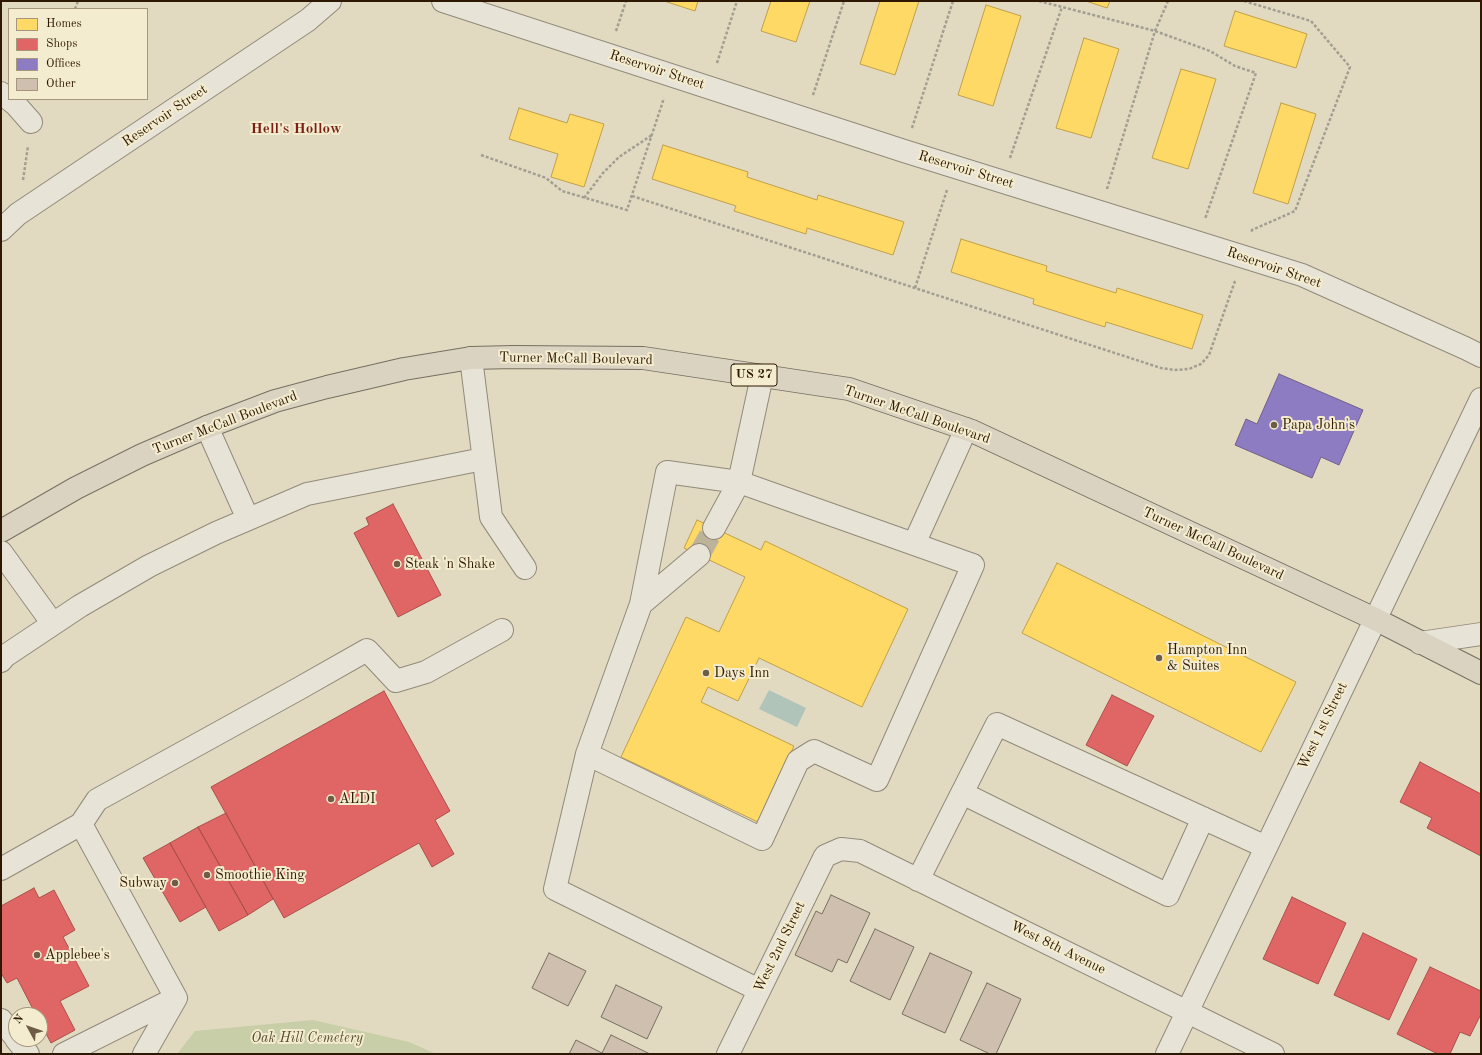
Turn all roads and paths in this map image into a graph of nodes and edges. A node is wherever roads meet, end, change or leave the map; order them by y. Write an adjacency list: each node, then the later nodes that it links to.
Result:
1 (330, 1): 24 (street, Reservoir Street)
2 (444, 1): 11 (street, Reservoir Street)
3 (626, 1): 11 (path)
4 (737, 1): 13 (path)
5 (844, 1): 15 (path)
6 (953, 1): 18 (path)
7 (1039, 1): 9 (path)
8 (1168, 1): 10 (path)
9 (1062, 7): 10 (path); 21 (path)
10 (1155, 31): 23 (path); 26 (path)
11 (608, 54): 12 (street, Reservoir Street)
12 (672, 75): 13 (street, Reservoir Street); 17 (path)
13 (709, 87): 15 (street, Reservoir Street)
14 (10, 100): 16 (street)
15 (805, 119): 18 (street, Reservoir Street)
16 (31, 122): 24 (path)
17 (652, 135): 22 (path); 22 (path)
18 (904, 151): 20 (street, Reservoir Street)
19 (481, 155): 22 (path)
20 (954, 167): 21 (street, Reservoir Street); 27 (path)
21 (1002, 181): 23 (street, Reservoir Street)
22 (584, 198)
23 (1100, 212): 26 (street, Reservoir Street)
24 (18, 214): 25 (street, Reservoir Street)
25 (1, 230)
26 (1197, 242): 28 (street, Reservoir Street)
27 (915, 288)
28 (1481, 356)
29 (471, 358): 30 (main road, Turner McCall Boulevard / US 27); 33 (main road, Turner McCall Boulevard / US 27); 35 (street)
30 (762, 376): 34 (main road, Turner McCall Boulevard / US 27); 36 (street)
31 (1481, 399): 32 (street, West 1st Street)
32 (1476, 424): 45 (street, West 1st Street)
33 (207, 427): 37 (street); 39 (main road, Turner McCall Boulevard / US 27)
34 (966, 428): 40 (street); 45 (main road, Turner McCall Boulevard / US 27)
35 (483, 459): 37 (street); 43 (street)
36 (738, 482): 38 (street); 40 (street); 44 (street)
37 (248, 519): 46 (street)
38 (714, 528)
39 (1, 531)
40 (914, 544): 52 (street)
41 (1, 552): 46 (street)
42 (699, 556): 44 (street)
43 (525, 568)
44 (641, 604): 52 (street)
45 (1375, 619): 49 (main road, Turner McCall Boulevard / US 27); 56 (street, West 1st Street)
46 (53, 624): 50 (street)
47 (502, 630): 55 (street)
48 (1481, 634): 49 (street)
49 (1420, 643): 51 (main road, Turner McCall Boulevard / US 27)
50 (1, 661)
51 (1481, 673)
52 (587, 754): 60 (street)
53 (962, 793): 54 (street); 54 (street); 59 (street)
54 (1203, 818): 56 (street)
55 (81, 824): 58 (street); 61 (street)
56 (1266, 847): 62 (street, West 1st Street)
57 (841, 849): 59 (street, West 8th Avenue); 60 (street, West 2nd Street)
58 (1, 869)
59 (918, 880): 62 (street, West 8th Avenue)
60 (759, 990): 67 (street, West 2nd Street)
61 (176, 998): 65 (street); 66 (street)
62 (1187, 1012): 68 (street, West 1st Street); 69 (street, West 8th Avenue)
63 (1, 1020): 64 (street)
64 (8, 1029)
65 (64, 1054)
66 (144, 1054)
67 (728, 1054)
68 (1167, 1054)
69 (1273, 1054)

